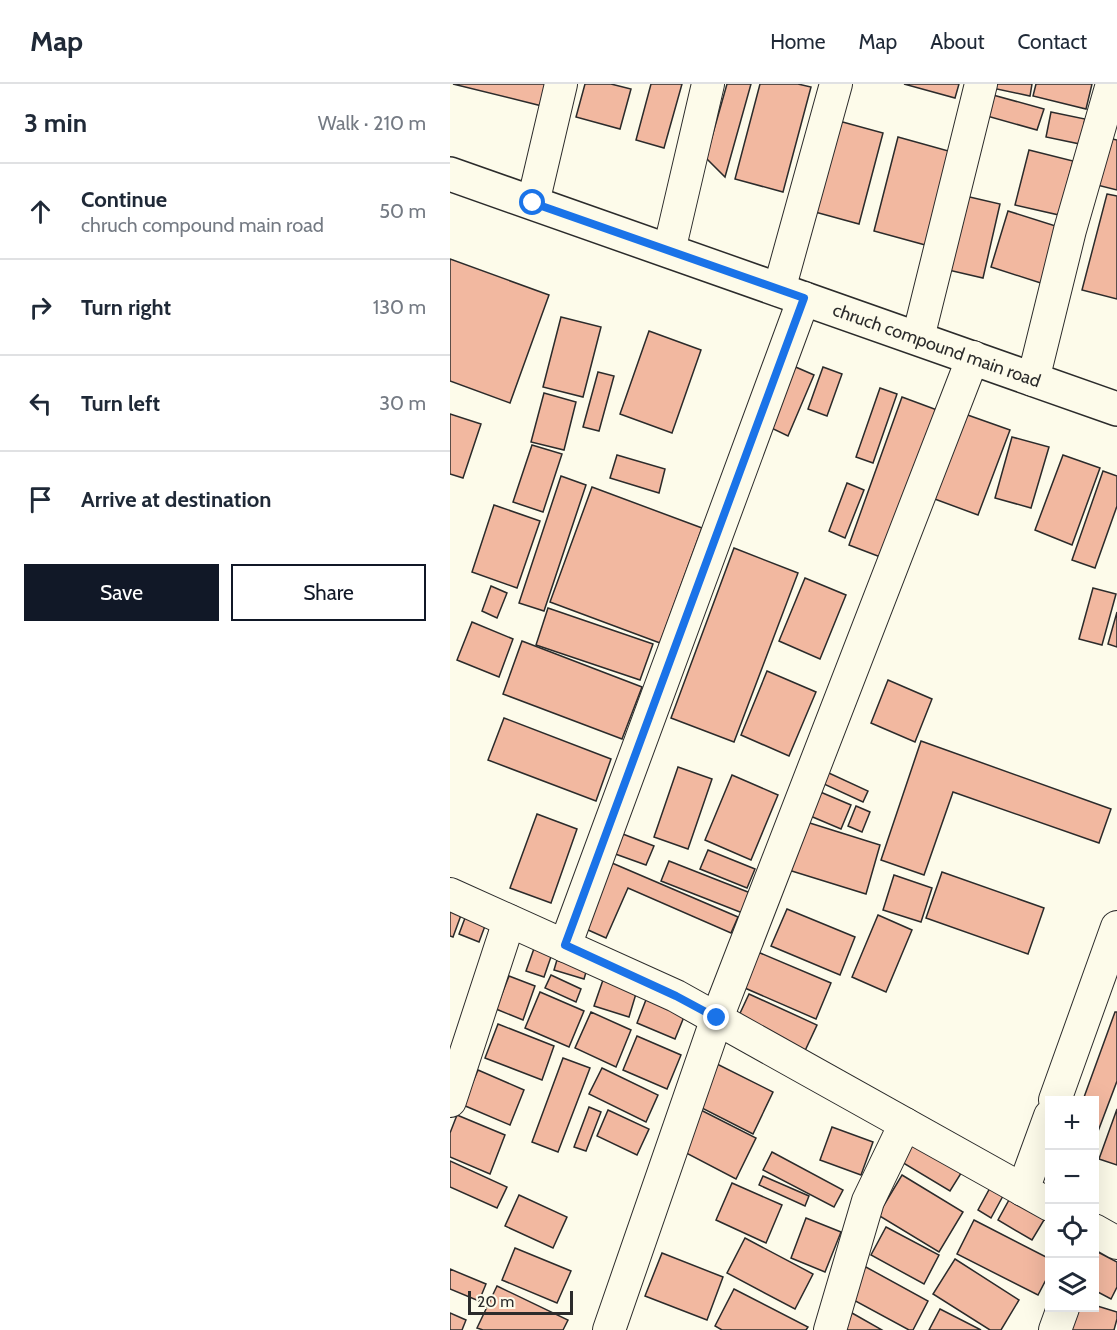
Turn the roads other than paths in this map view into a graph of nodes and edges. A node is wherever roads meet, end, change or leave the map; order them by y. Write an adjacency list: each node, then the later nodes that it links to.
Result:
1 (561, 84): 7 (street)
2 (708, 84): 8 (street)
3 (836, 84): 9 (street)
4 (981, 84): 10 (street)
5 (1112, 84): 12 (street)
6 (450, 174): 7 (main road, chruch compound main road)
7 (533, 203): 8 (main road, chruch compound main road)
8 (669, 251): 9 (main road, chruch compound main road)
9 (791, 294): 10 (main road, chruch compound main road); 17 (street)
10 (918, 338): 11 (main road, chruch compound main road)
11 (973, 357): 12 (main road, chruch compound main road); 18 (street)
12 (1033, 380): 13 (main road, chruch compound main road)
13 (1117, 409)
14 (450, 894): 15 (street)
15 (509, 921): 17 (street); 20 (street)
16 (1117, 927): 19 (street)
17 (565, 945): 18 (street)
18 (717, 1018): 21 (street); 28 (street)
19 (1057, 1096)
20 (450, 1101)
21 (905, 1124): 23 (street); 29 (street)
22 (1045, 1130): 23 (street)
23 (1023, 1190): 24 (street)
24 (1048, 1204)
25 (1099, 1232): 26 (street)
26 (1117, 1243)
27 (1062, 1312): 30 (street)
28 (609, 1330)
29 (830, 1330)
30 (1055, 1330)

